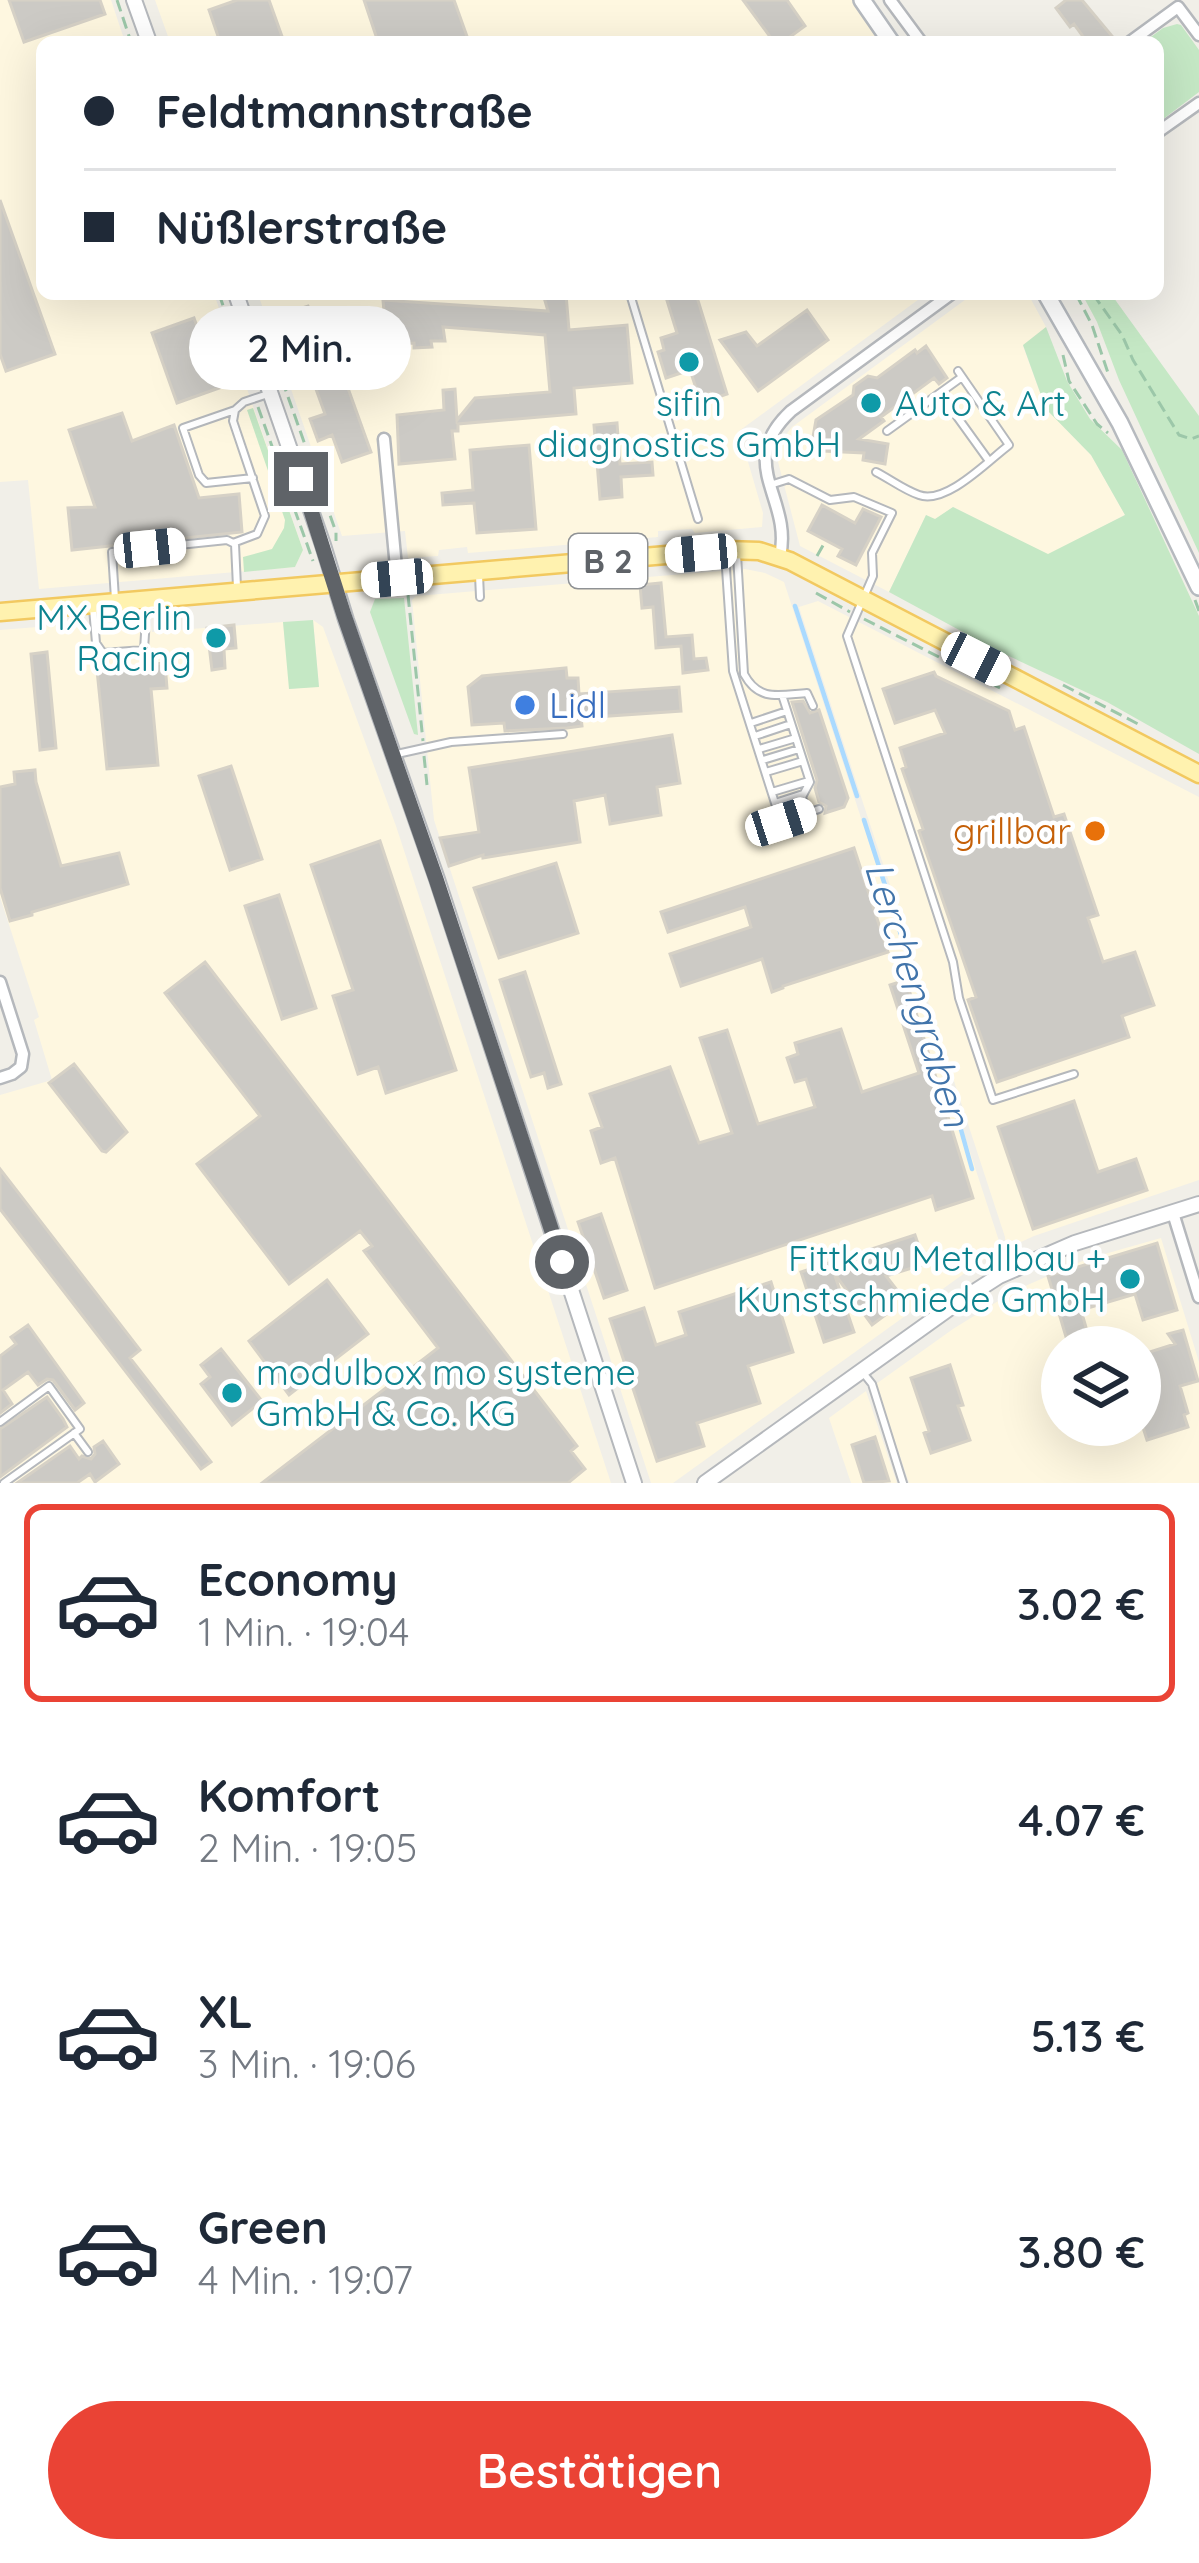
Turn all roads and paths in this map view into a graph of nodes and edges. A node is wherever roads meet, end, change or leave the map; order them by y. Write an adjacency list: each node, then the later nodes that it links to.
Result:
1 (117, 0): 6 (path)
2 (134, 0): 7 (street)
3 (862, 0): 8 (main road)
4 (890, 0): 9 (street)
5 (1199, 35): 10 (street)
6 (129, 36)
7 (147, 36)
8 (887, 36)
9 (917, 36)
10 (1138, 36)
11 (1199, 103): 12 (street)
12 (1164, 128)
13 (222, 300): 21 (path)
14 (238, 300): 19 (street)
15 (632, 300): 30 (lane)
16 (943, 300): 29 (street)
17 (1049, 300): 40 (main road)
18 (1098, 300): 24 (path)
19 (271, 393): 21 (lane); 38 (street)
20 (940, 393): 23 (lane); 26 (lane); 26 (lane)
21 (255, 398): 22 (lane); 34 (path)
22 (235, 410): 28 (lane); 28 (lane)
23 (887, 431)
24 (1199, 436)
25 (384, 440): 39 (street)
26 (988, 461): 27 (lane)
27 (876, 472)
28 (253, 478): 32 (lane)
29 (770, 485): 36 (street); 44 (lane)
30 (698, 519)
31 (825, 542): 35 (path)
32 (233, 543): 41 (lane); 45 (lane)
33 (731, 550): 36 (main road, B 2); 37 (main road, B 2); 48 (lane); 51 (lane)
34 (309, 554)
35 (817, 558)
36 (785, 559): 44 (main road, B 2)
37 (478, 572): 39 (main road, B 2); 42 (lane)
38 (335, 584): 39 (main road, B 2); 41 (main road, B 2); 59 (street)
39 (403, 586): 56 (path)
40 (1199, 587)
41 (237, 592): 43 (main road, B 2)
42 (481, 597)
43 (147, 600): 45 (main road, B 2); 46 (lane)
44 (862, 600): 63 (main road, B 2); 72 (lane)
45 (115, 602): 46 (main road, B 2)
46 (92, 604): 47 (main road, B 2)
47 (0, 612)
48 (783, 698): 49 (lane); 50 (lane)
49 (813, 706)
50 (788, 711): 51 (lane); 52 (lane)
51 (749, 723): 54 (lane)
52 (791, 724): 54 (lane); 55 (lane)
53 (563, 734): 56 (lane)
54 (754, 736): 58 (lane)
55 (796, 738): 57 (lane); 58 (lane)
56 (423, 748): 59 (lane); 65 (path)
57 (799, 749): 60 (lane); 61 (lane)
58 (758, 750): 60 (lane)
59 (393, 755): 82 (street)
60 (761, 761): 62 (lane)
61 (803, 761): 62 (lane); 64 (lane)
62 (765, 773): 66 (lane)
63 (1199, 774)
64 (809, 781): 66 (lane); 67 (lane)
65 (427, 785)
66 (771, 792): 68 (lane)
67 (803, 794): 68 (lane); 69 (lane)
68 (776, 808): 69 (lane)
69 (806, 809): 70 (lane)
70 (819, 809)
71 (0, 982): 73 (street)
72 (1074, 1074)
73 (0, 1078)
74 (1199, 1204): 75 (street)
75 (1172, 1213): 76 (street); 77 (street)
76 (1199, 1298)
77 (862, 1370): 83 (street); 84 (lane)
78 (0, 1421): 79 (lane)
79 (74, 1433): 80 (lane); 81 (lane)
80 (88, 1452)
81 (4, 1483)
82 (634, 1483)
83 (705, 1483)
84 (903, 1483)

